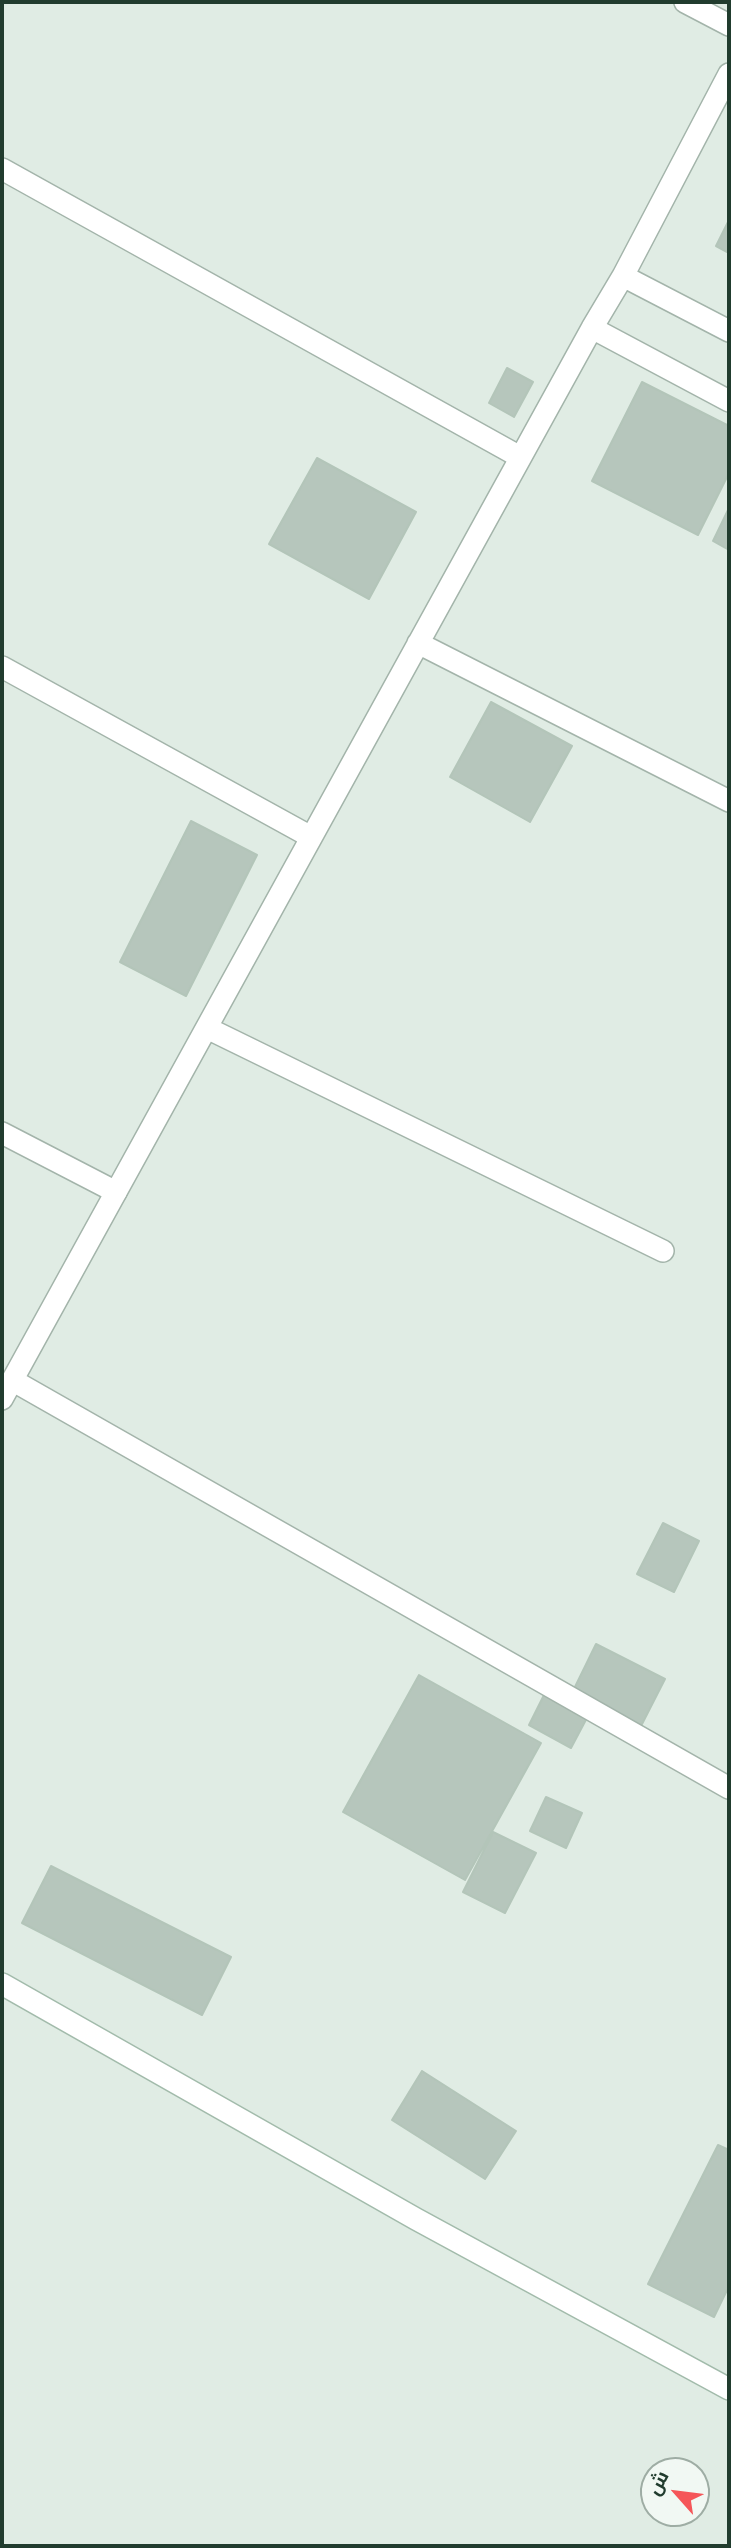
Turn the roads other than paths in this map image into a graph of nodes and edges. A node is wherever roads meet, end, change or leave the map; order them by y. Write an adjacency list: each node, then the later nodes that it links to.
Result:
1 (684, 2): 2 (street)
2 (729, 25)
3 (729, 74): 5 (street)
4 (2, 169): 9 (street)
5 (623, 276): 6 (street); 7 (street)
6 (592, 328): 8 (street); 9 (street)
7 (729, 331)
8 (729, 401)
9 (520, 457): 10 (street)
10 (418, 643): 12 (street); 13 (street)
11 (2, 667): 13 (street)
12 (729, 801)
13 (311, 837): 14 (street)
14 (207, 1028): 16 (street); 17 (street)
15 (2, 1133): 16 (street)
16 (116, 1192): 18 (street)
17 (663, 1251)
18 (5, 1387): 19 (street)
19 (729, 1788)
20 (2, 1984): 21 (street)
21 (729, 2389)

